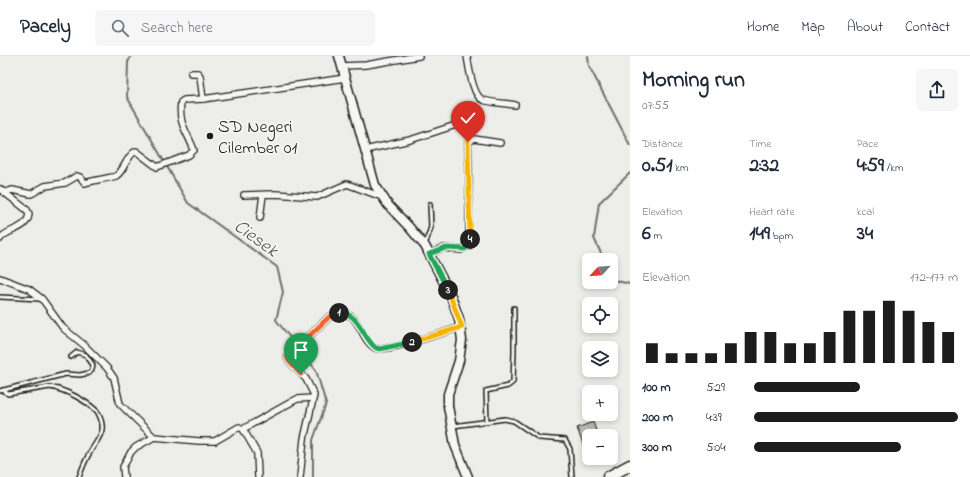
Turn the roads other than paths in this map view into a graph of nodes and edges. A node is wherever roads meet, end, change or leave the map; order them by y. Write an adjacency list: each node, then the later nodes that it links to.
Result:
1 (339, 56): 4 (street)
2 (419, 56): 4 (street)
3 (467, 56): 8 (street)
4 (342, 66): 6 (street)
5 (191, 73): 7 (street)
6 (345, 78): 7 (street); 11 (street)
7 (203, 99): 13 (street)
8 (515, 105)
9 (459, 124): 11 (street)
10 (500, 142): 20 (street)
11 (365, 150): 16 (street)
12 (0, 189): 13 (street)
13 (6, 192): 19 (street)
14 (244, 195): 15 (street)
15 (263, 195): 16 (street); 18 (street)
16 (382, 197): 20 (street)
17 (430, 204): 20 (lane)
18 (260, 218)
19 (0, 239)
20 (427, 250): 25 (street)
21 (0, 278): 23 (street)
22 (0, 297): 23 (lane)
23 (42, 299): 32 (street)
24 (514, 308): 29 (lane)
25 (462, 327): 28 (street); 30 (street)
26 (71, 357): 27 (lane)
27 (2, 391): 34 (lane)
28 (313, 398): 31 (street); 39 (street)
29 (487, 422): 30 (lane); 41 (lane)
30 (452, 426): 40 (street)
31 (243, 429): 32 (street); 38 (street)
32 (154, 437): 37 (street)
33 (630, 465): 42 (highway)
34 (81, 473): 35 (lane); 36 (lane)
35 (79, 477)
36 (83, 477)
37 (124, 477)
38 (258, 477)
39 (300, 477)
40 (468, 477)
41 (572, 477)
42 (608, 477)

